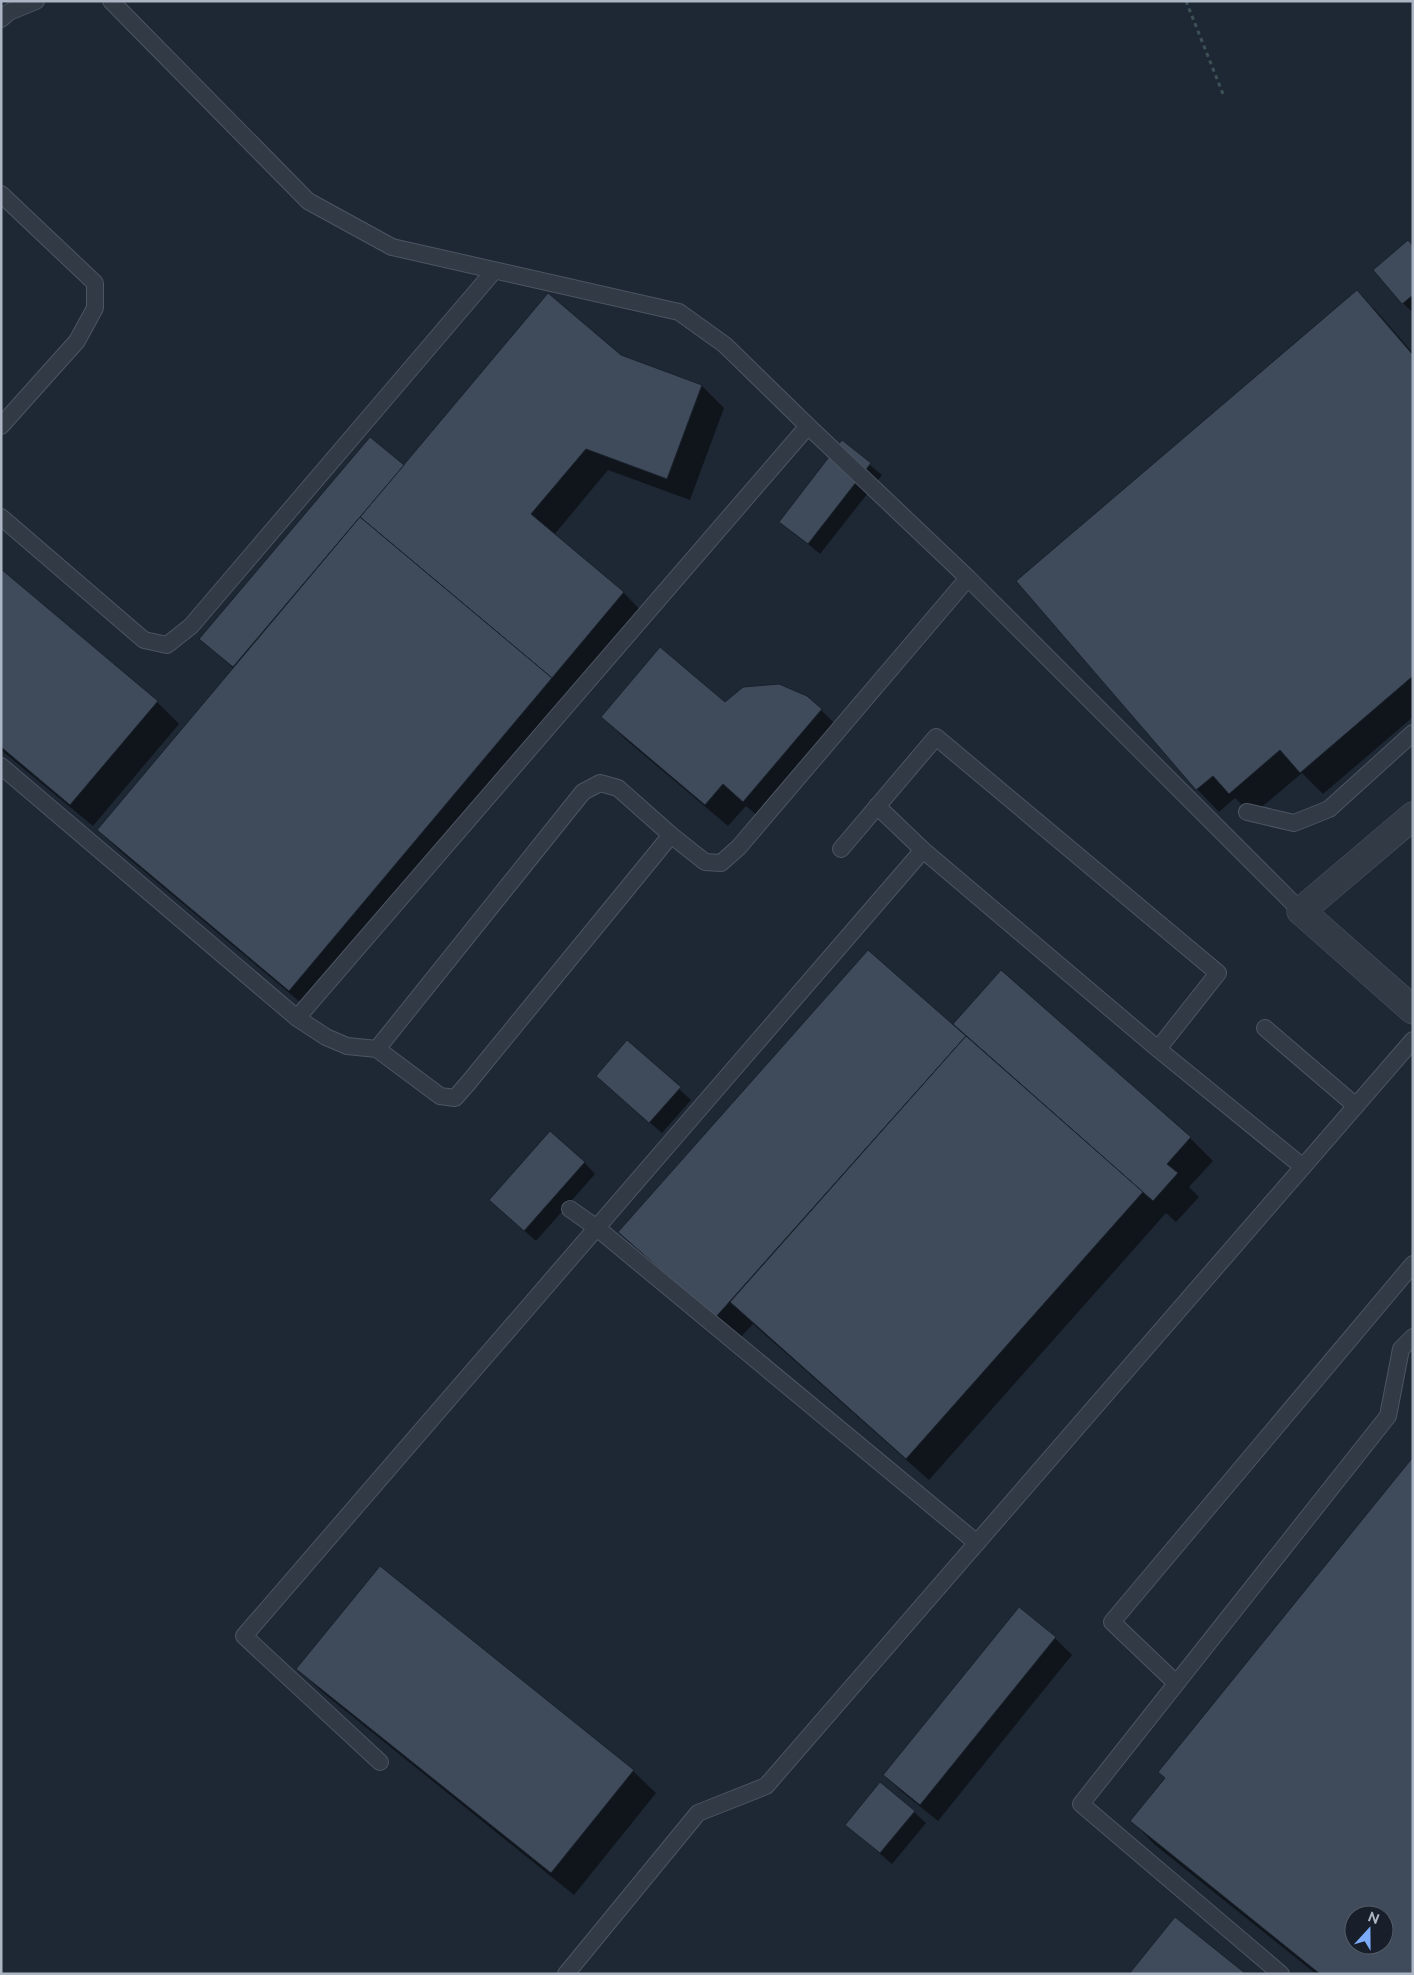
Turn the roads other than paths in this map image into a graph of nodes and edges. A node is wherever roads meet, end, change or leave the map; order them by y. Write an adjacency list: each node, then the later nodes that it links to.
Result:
1 (36, 1): 3 (lane)
2 (111, 1): 5 (lane)
3 (1, 20)
4 (1, 194): 6 (lane)
5 (494, 271): 7 (lane); 8 (lane)
6 (1, 426)
7 (808, 426): 9 (lane); 20 (lane)
8 (1, 517)
9 (968, 578): 15 (lane); 18 (lane)
10 (1413, 732): 13 (lane)
11 (1, 766): 20 (lane)
12 (877, 806): 16 (lane); 17 (lane); 24 (lane)
13 (1247, 812)
14 (1413, 816): 18 (street)
15 (671, 835): 23 (lane); 23 (lane)
16 (841, 848)
17 (924, 850): 24 (lane); 28 (lane)
18 (1301, 911): 19 (street)
19 (1413, 1010)
20 (297, 1018): 23 (lane)
21 (1265, 1028): 25 (lane)
22 (1413, 1040): 25 (lane)
23 (377, 1049)
24 (1158, 1049): 26 (lane)
25 (1356, 1106): 26 (lane)
26 (1303, 1167): 31 (lane)
27 (570, 1209): 28 (lane)
28 (597, 1228): 31 (lane); 33 (lane)
29 (1413, 1264): 32 (lane)
30 (1413, 1337): 32 (lane)
31 (977, 1543): 34 (lane)
32 (1176, 1684): 35 (lane)
33 (380, 1762)
34 (566, 1974)
35 (1281, 1974)

